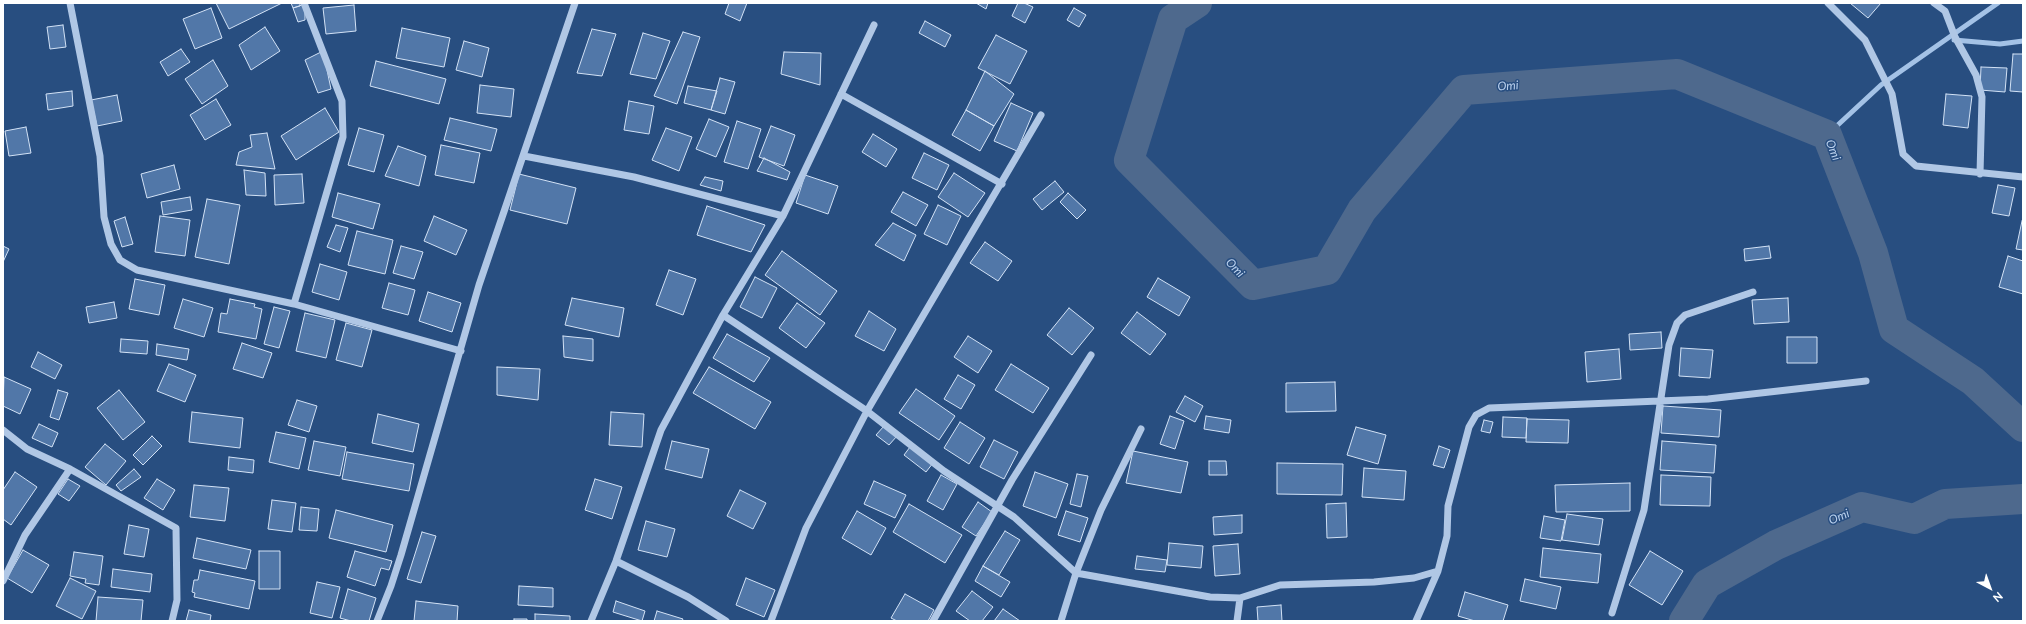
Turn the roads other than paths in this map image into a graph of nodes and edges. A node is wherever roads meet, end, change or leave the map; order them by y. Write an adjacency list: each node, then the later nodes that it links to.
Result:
1 (70, 3): 15 (street)
2 (304, 3): 15 (street)
3 (575, 3): 9 (street)
4 (1828, 3): 10 (street)
5 (1934, 3): 10 (street)
6 (874, 25): 7 (street)
7 (841, 94): 12 (street); 13 (street)
8 (1041, 115): 12 (street)
9 (524, 156): 13 (street); 17 (street)
10 (1980, 174): 11 (street)
11 (2023, 177)
12 (1002, 184): 21 (street)
13 (783, 216): 16 (street)
14 (1753, 292): 20 (street)
15 (294, 304): 17 (street)
16 (722, 315): 21 (street); 26 (street)
17 (461, 351): 33 (street)
18 (1091, 355): 25 (street)
19 (1866, 381): 20 (street)
20 (1660, 401): 27 (street); 31 (street)
21 (867, 411): 25 (street); 36 (street)
22 (1141, 429): 28 (street)
23 (3, 430): 24 (street)
24 (70, 469): 29 (street); 32 (street)
25 (997, 506): 28 (street); 37 (street)
26 (616, 561): 34 (street); 35 (street)
27 (1438, 571): 30 (street); 40 (street)
28 (1076, 572): 30 (street); 38 (street)
29 (3, 581)
30 (1240, 598): 39 (street)
31 (1612, 613)
32 (172, 621)
33 (377, 621)
34 (591, 621)
35 (726, 621)
36 (771, 621)
37 (934, 621)
38 (1061, 621)
39 (1237, 621)
40 (1416, 621)

